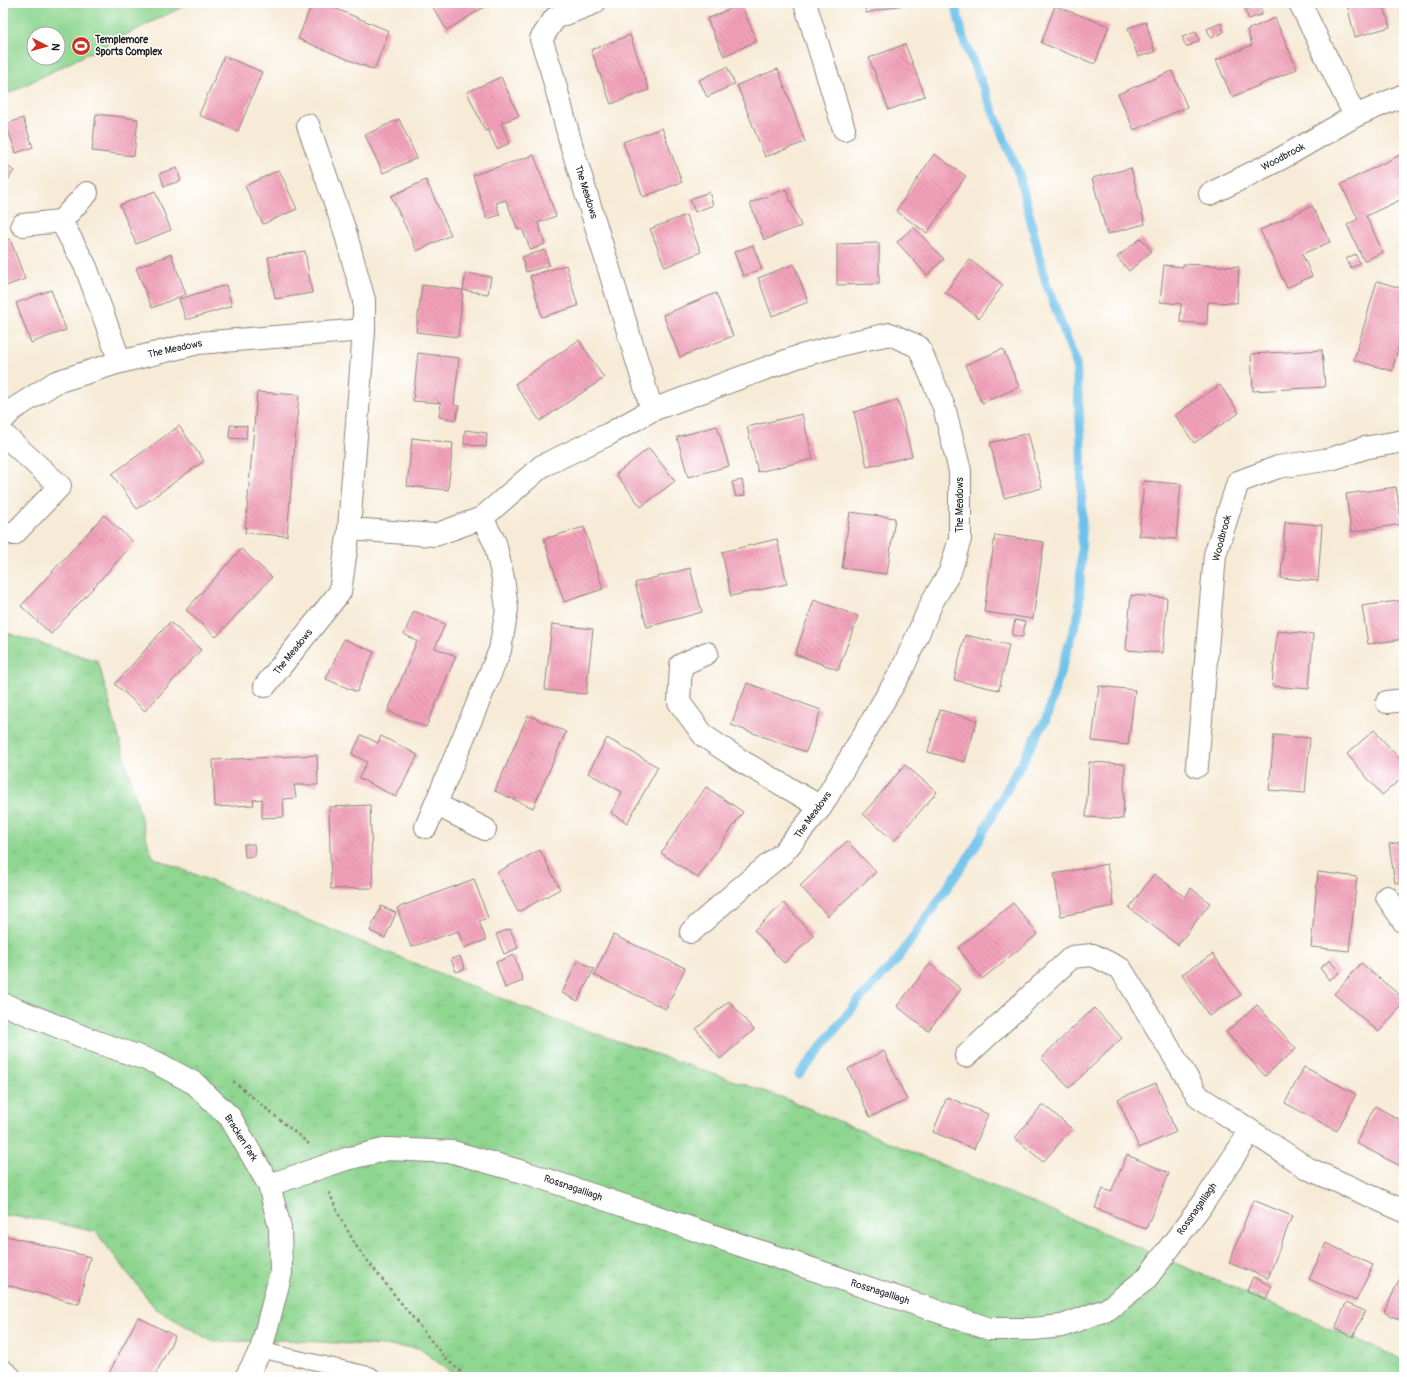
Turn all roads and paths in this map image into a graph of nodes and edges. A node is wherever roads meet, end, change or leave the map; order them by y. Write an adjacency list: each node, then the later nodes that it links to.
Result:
1 (594, 3): 14 (street, The Meadows)
2 (805, 3): 7 (street)
3 (1300, 3): 5 (street)
4 (1404, 95): 5 (street, Woodbrook)
5 (1355, 116): 9 (street, Woodbrook)
6 (308, 126): 12 (street, The Meadows)
7 (844, 129)
8 (87, 193): 10 (street)
9 (1210, 194)
10 (60, 221): 11 (street); 13 (street)
11 (22, 225)
12 (364, 330): 13 (street, The Meadows); 19 (street, The Meadows)
13 (120, 362): 15 (street, The Meadows)
14 (652, 410): 18 (street, The Meadows); 25 (street, The Meadows)
15 (3, 420)
16 (3, 434): 20 (street)
17 (1404, 442): 23 (street, Woodbrook)
18 (482, 518): 19 (street, The Meadows); 24 (street)
19 (349, 530): 22 (street, The Meadows)
20 (14, 534)
21 (708, 653): 25 (street)
22 (265, 686)
23 (1197, 766)
24 (435, 804): 26 (street); 27 (street)
25 (821, 807): 30 (street, The Meadows)
26 (426, 827)
27 (485, 829)
28 (1387, 897): 29 (street)
29 (1404, 922)
30 (691, 932)
31 (3, 1004): 34 (street, Bracken Park)
32 (966, 1056): 33 (street)
33 (1250, 1132): 34 (street, Rossnagalliagh); 35 (street)
34 (270, 1185): 36 (street, Bracken Park)
35 (1404, 1211)
36 (261, 1350): 38 (lane); 40 (street, Bracken Park)
37 (3, 1371): 39 (street)
38 (371, 1375)
39 (10, 1377)
40 (246, 1377)

